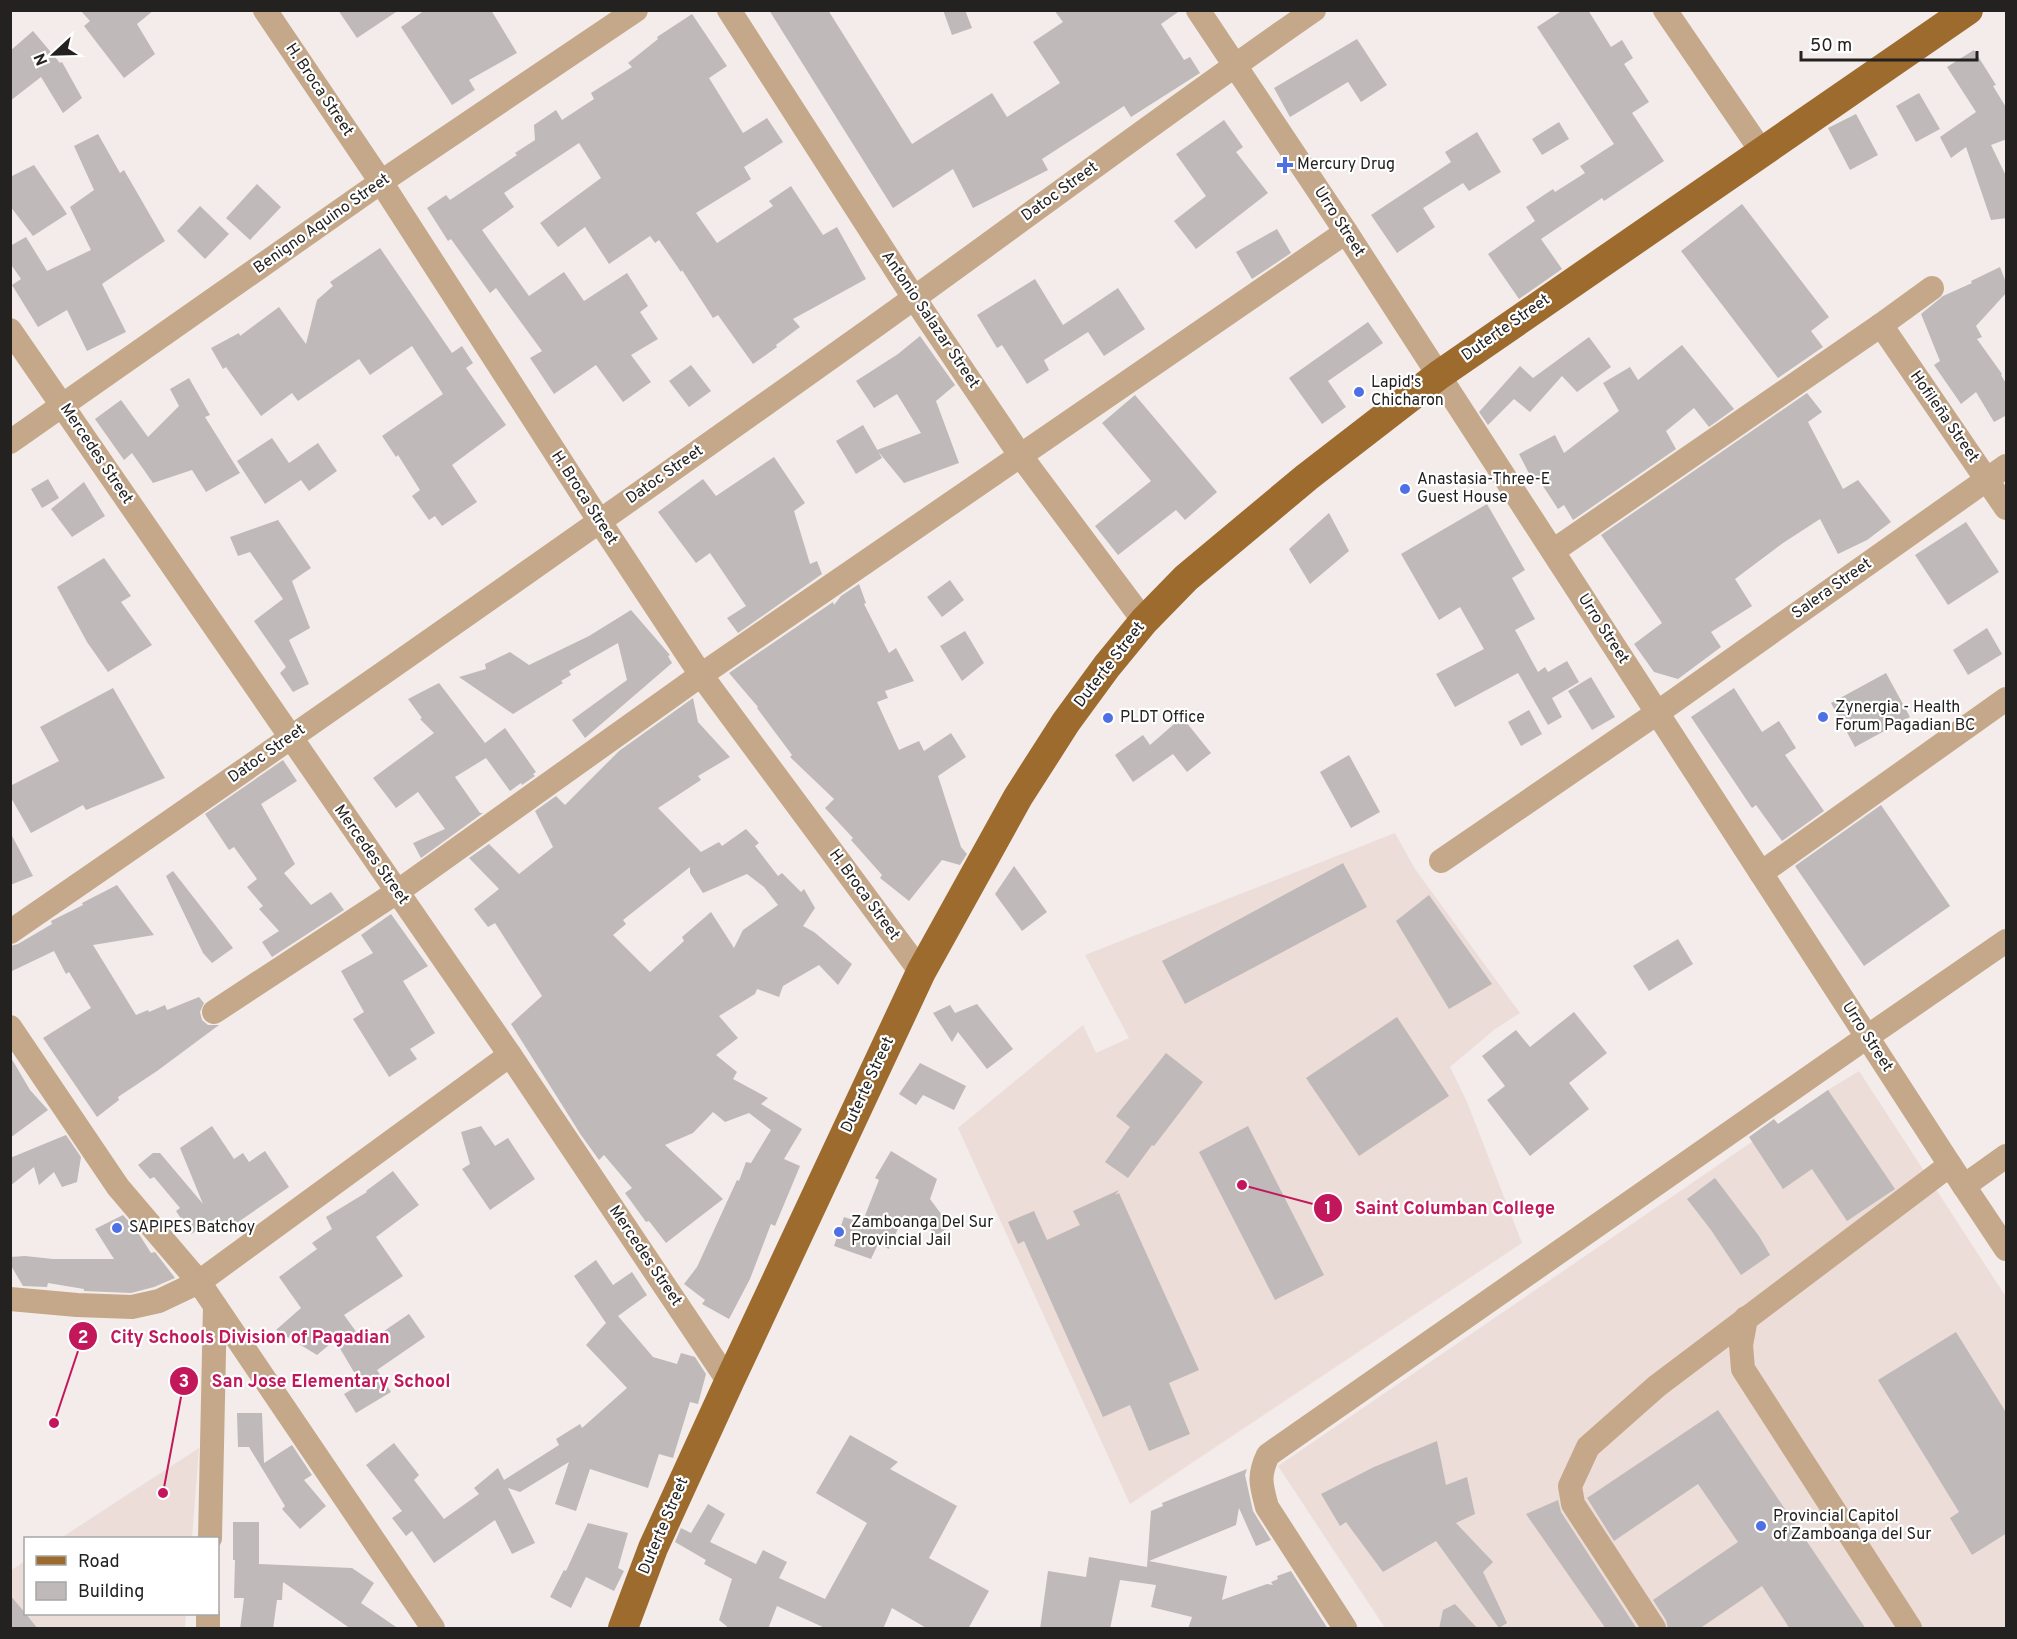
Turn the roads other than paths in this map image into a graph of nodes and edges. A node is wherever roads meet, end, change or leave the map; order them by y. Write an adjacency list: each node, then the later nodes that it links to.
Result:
1 (265, 10): 10 (street, H. Broca Street)
2 (636, 10): 10 (street, Benigno Aquino Street)
3 (729, 10): 13 (street, Antonio Salazar Street)
4 (1198, 10): 8 (street, Urro Street)
5 (1314, 10): 8 (street, Datoc Street)
6 (1665, 10): 9 (street)
7 (1968, 10): 9 (main road, Duterte Street)
8 (1234, 65): 11 (street, Urro Street); 13 (street, Datoc Street)
9 (1762, 152): 16 (main road, Duterte Street)
10 (381, 182): 17 (street, Benigno Aquino Street); 23 (street, H. Broca Street)
11 (1346, 232): 16 (street, Urro Street); 19 (street)
12 (1932, 288): 14 (street)
13 (914, 298): 19 (street, Antonio Salazar Street); 23 (street, Datoc Street)
14 (1881, 326): 21 (street, Hofileña Street); 24 (street)
15 (10, 330): 17 (street, Mercedes Street)
16 (1439, 375): 24 (street, Urro Street); 25 (main road, Duterte Street)
17 (64, 406): 18 (street, Benigno Aquino Street); 29 (street, Mercedes Street)
18 (10, 442)
19 (1020, 455): 25 (street, Antonio Salazar Street); 26 (street)
20 (2007, 466): 21 (street, Salera Street)
21 (1986, 479): 22 (street, Hofileña Street); 28 (street, Salera Street)
22 (2007, 508)
23 (600, 522): 26 (street, H. Broca Street); 29 (street, Datoc Street)
24 (1553, 551): 28 (street, Urro Street)
25 (1144, 621): 35 (main road, Duterte Street)
26 (701, 675): 32 (street); 35 (street, H. Broca Street)
27 (2007, 699): 31 (street)
28 (1657, 712): 30 (street, Salera Street); 31 (street, Urro Street)
29 (291, 738): 32 (street, Mercedes Street); 33 (street, Datoc Street)
30 (1441, 861)
31 (1761, 873): 38 (street, Urro Street)
32 (397, 892): 36 (street); 39 (street, Mercedes Street)
33 (10, 932)
34 (2007, 941): 38 (street)
35 (921, 972): 48 (main road, Duterte Street)
36 (214, 1012)
37 (10, 1027): 44 (street)
38 (1867, 1036): 41 (street, Urro Street); 52 (street)
39 (510, 1055): 44 (street); 48 (street, Mercedes Street)
40 (2007, 1156): 42 (street)
41 (1950, 1165): 42 (street, Urro Street); 47 (street)
42 (1964, 1186): 43 (street, Urro Street)
43 (2007, 1249)
44 (199, 1282): 45 (street); 46 (street)
45 (10, 1299)
46 (215, 1306): 49 (street); 50 (street)
47 (1746, 1318): 53 (street); 54 (street)
48 (729, 1382): 51 (main road, Duterte Street)
49 (210, 1537)
50 (433, 1629)
51 (623, 1629)
52 (1345, 1629)
53 (1654, 1629)
54 (1910, 1629)

